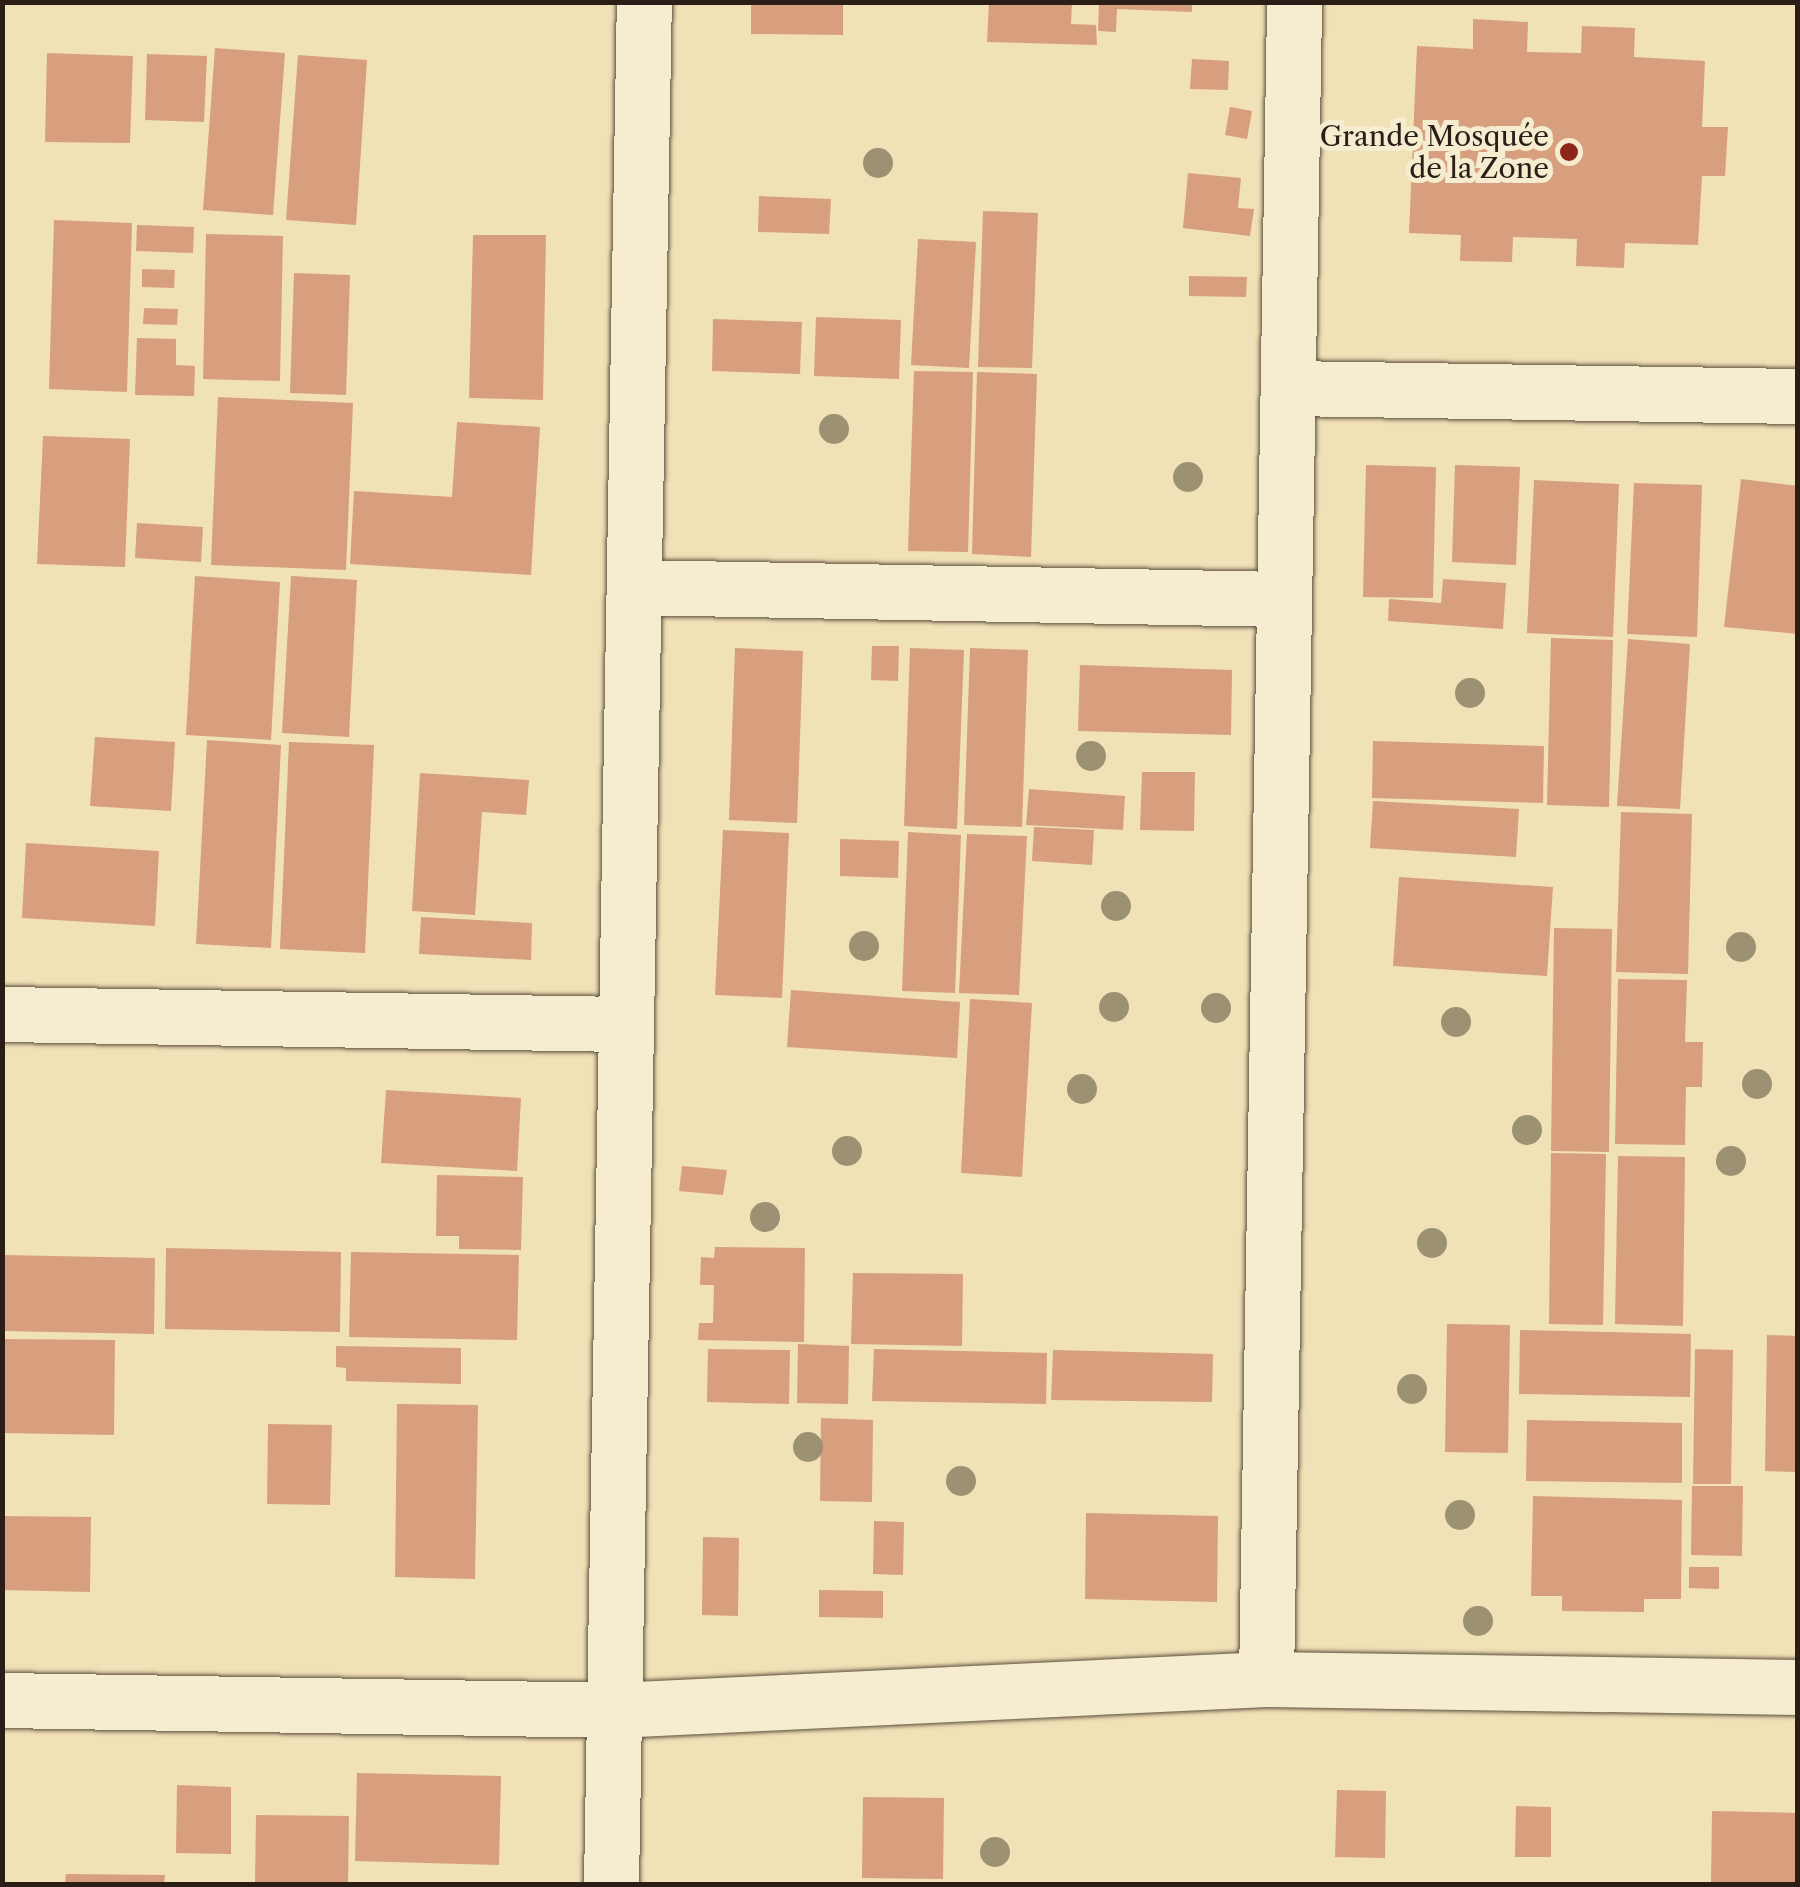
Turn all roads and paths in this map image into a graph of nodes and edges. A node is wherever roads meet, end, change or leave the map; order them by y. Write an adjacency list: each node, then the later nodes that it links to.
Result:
1 (644, 2): 5 (street)
2 (1294, 2): 3 (street)
3 (1288, 388): 4 (street); 6 (street)
4 (1798, 396)
5 (634, 587): 6 (street); 8 (street)
6 (1284, 599): 9 (street)
7 (2, 1014): 8 (street)
8 (626, 1024): 12 (street)
9 (1266, 1680): 10 (street); 12 (street)
10 (1798, 1687)
11 (2, 1700): 12 (street)
12 (614, 1710): 13 (street)
13 (612, 1884)

